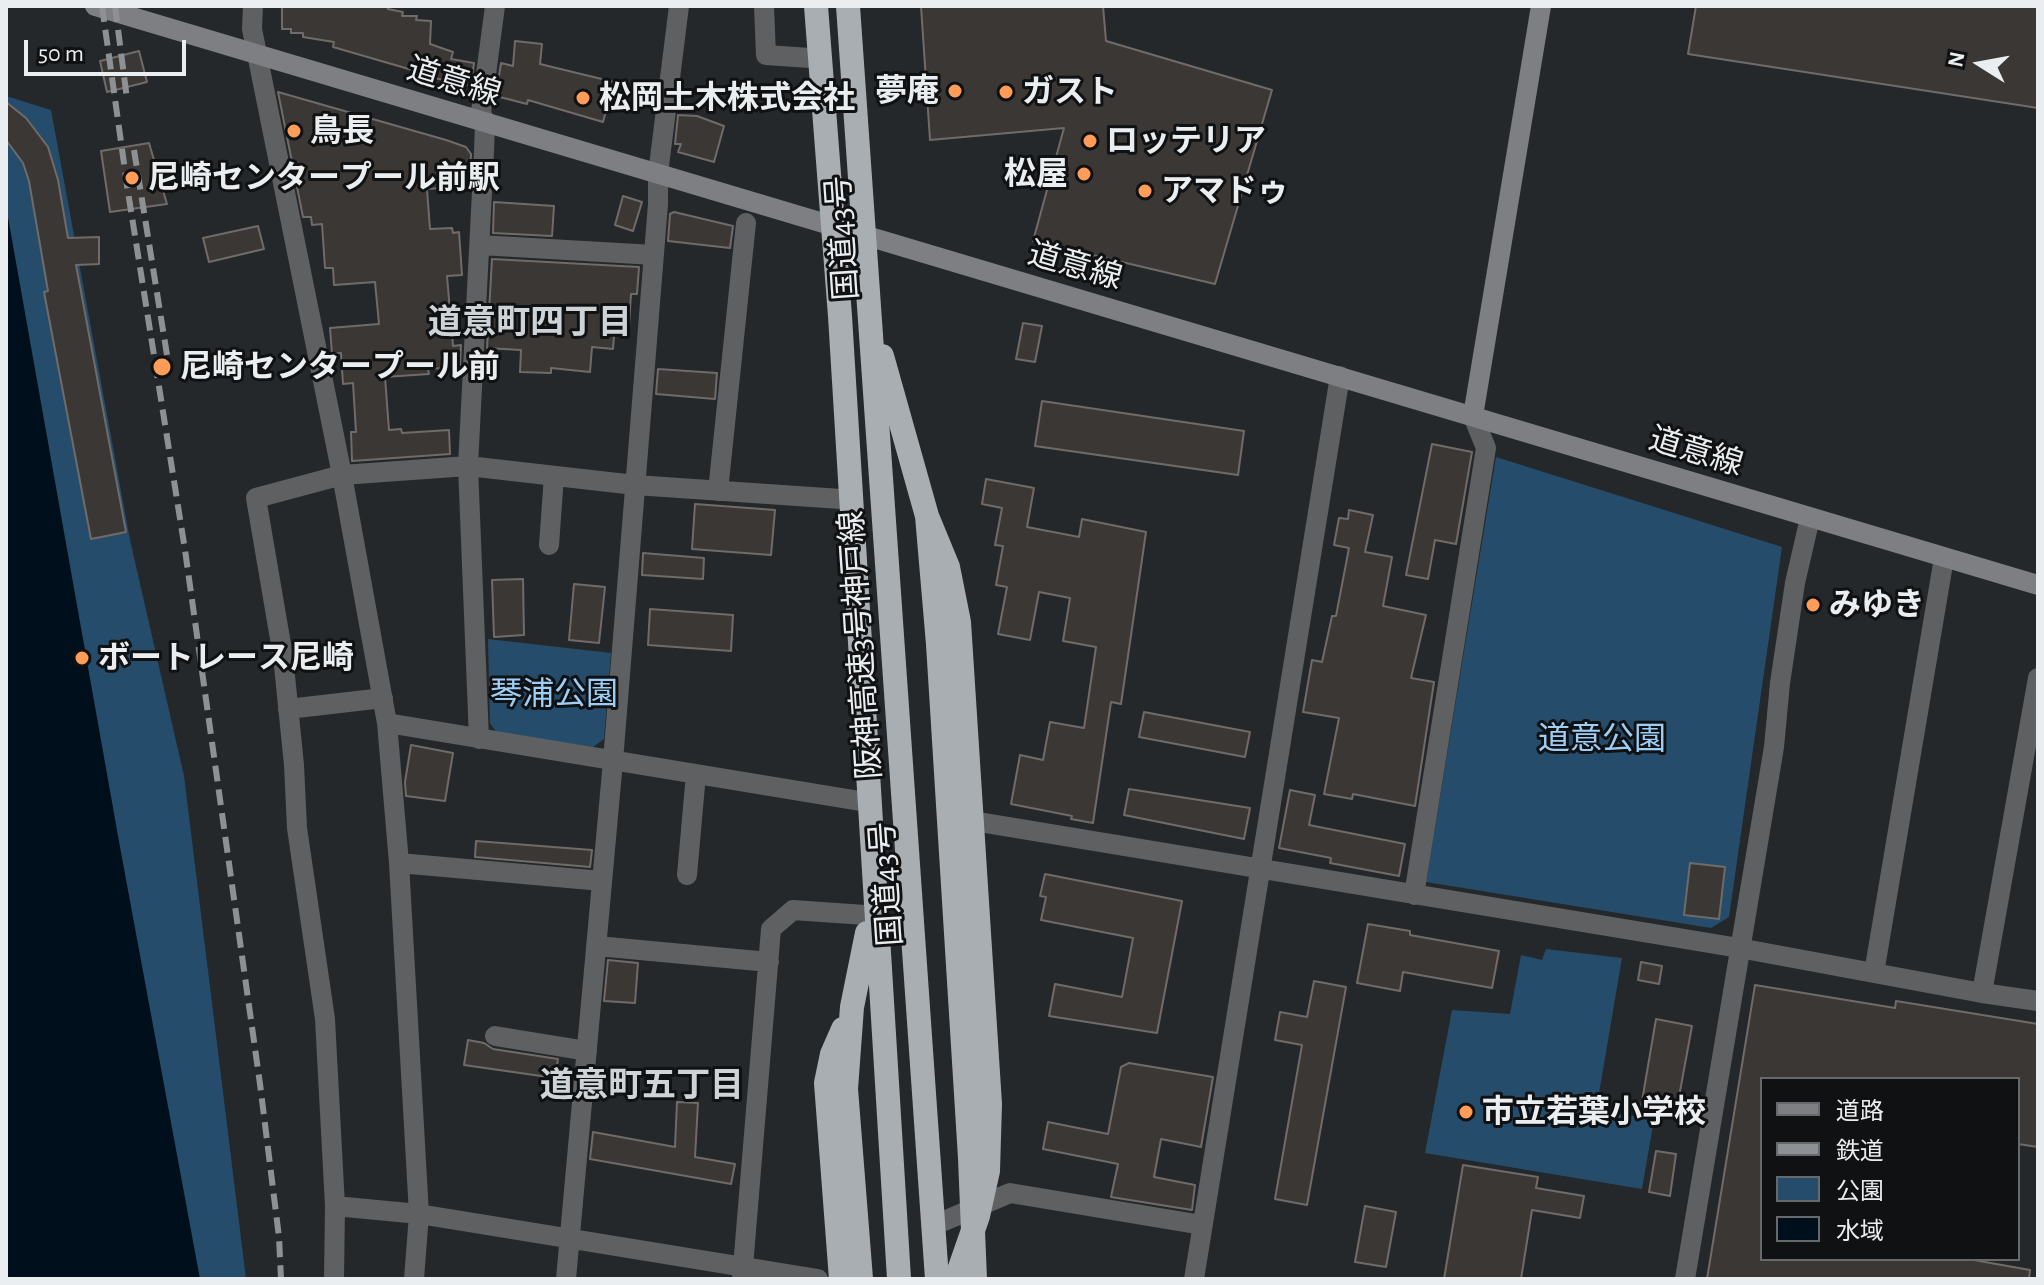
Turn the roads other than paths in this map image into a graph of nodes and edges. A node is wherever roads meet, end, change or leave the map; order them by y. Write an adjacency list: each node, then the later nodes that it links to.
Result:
1 (95, 6): 11 (street, 道意線)
2 (253, 6): 12 (street)
3 (495, 6): 14 (street)
4 (679, 6): 15 (street)
5 (764, 6): 13 (street)
6 (806, 6): 13 (highway, 国道43号)
7 (816, 6): 73 (highway, 阪神高速3号神戸線, bridge)
8 (848, 6): 74 (highway, 阪神高速3号神戸線, bridge)
9 (859, 6): 18 (highway, 国道43号)
10 (1541, 6): 23 (street)
11 (135, 12): 12 (street, 道意線)
12 (257, 53): 14 (street, 道意線); 25 (street)
13 (810, 58): 17 (highway, 国道43号)
14 (485, 123): 15 (street, 道意線); 19 (street)
15 (658, 174): 17 (street, 道意線); 20 (street)
16 (746, 223): 28 (street)
17 (821, 224): 18 (street, 道意線); 29 (highway, 国道43号)
18 (875, 238): 21 (highway, 国道43号); 22 (street, 道意線)
19 (480, 245): 20 (street); 24 (street)
20 (654, 255): 27 (street)
21 (882, 356): 30 (highway); 62 (highway, 国道43号)
22 (1340, 376): 23 (street, 道意線); 45 (street)
23 (1473, 416): 31 (street, 道意線); 48 (street)
24 (468, 466): 25 (street); 26 (street); 39 (street)
25 (342, 475): 36 (street); 37 (street)
26 (554, 476): 27 (street); 32 (street)
27 (635, 485): 28 (street); 40 (street)
28 (718, 491): 29 (street)
29 (841, 499): 42 (highway, 国道43号)
30 (927, 516): 43 (highway); 77 (highway, bridge)
31 (1810, 518): 33 (street, 道意線); 51 (street)
32 (549, 545)
33 (1944, 558): 34 (street, 道意線); 53 (street)
34 (2038, 585)
35 (2038, 678): 54 (street)
36 (383, 698): 37 (street); 38 (street)
37 (288, 709): 59 (street)
38 (387, 723): 39 (street); 44 (street)
39 (479, 739): 40 (street)
40 (613, 761): 41 (street); 47 (street)
41 (696, 774): 42 (street); 46 (street)
42 (860, 801): 49 (highway, 国道43号)
43 (973, 821): 45 (street); 60 (highway)
44 (399, 863): 47 (street); 61 (street)
45 (1259, 869): 48 (street); 63 (street)
46 (687, 875)
47 (602, 881): 50 (street)
48 (1414, 895): 51 (street)
49 (866, 924): 52 (street); 56 (highway); 72 (highway, 国道43号)
50 (597, 946): 52 (street); 58 (street)
51 (1739, 948): 53 (street); 79 (street)
52 (769, 962): 65 (street)
53 (1874, 973): 54 (street)
54 (1982, 993): 55 (street)
55 (2038, 1001)
56 (852, 1007): 70 (highway); 71 (highway)
57 (495, 1036): 58 (street)
58 (587, 1051): 64 (street)
59 (335, 1206): 61 (street); 66 (street)
60 (980, 1206): 62 (street); 63 (street); 76 (highway)
61 (419, 1214): 64 (street); 67 (street)
62 (944, 1221): 75 (highway, 国道43号)
63 (1202, 1225): 78 (street)
64 (570, 1239): 65 (street); 68 (street)
65 (743, 1273): 69 (street)
66 (334, 1279)
67 (414, 1279)
68 (566, 1279)
69 (818, 1279)
70 (841, 1279)
71 (861, 1279)
72 (891, 1279)
73 (899, 1279)
74 (937, 1279)
75 (947, 1279)
76 (956, 1279)
77 (975, 1279)
78 (1194, 1279)
79 (1685, 1279)

